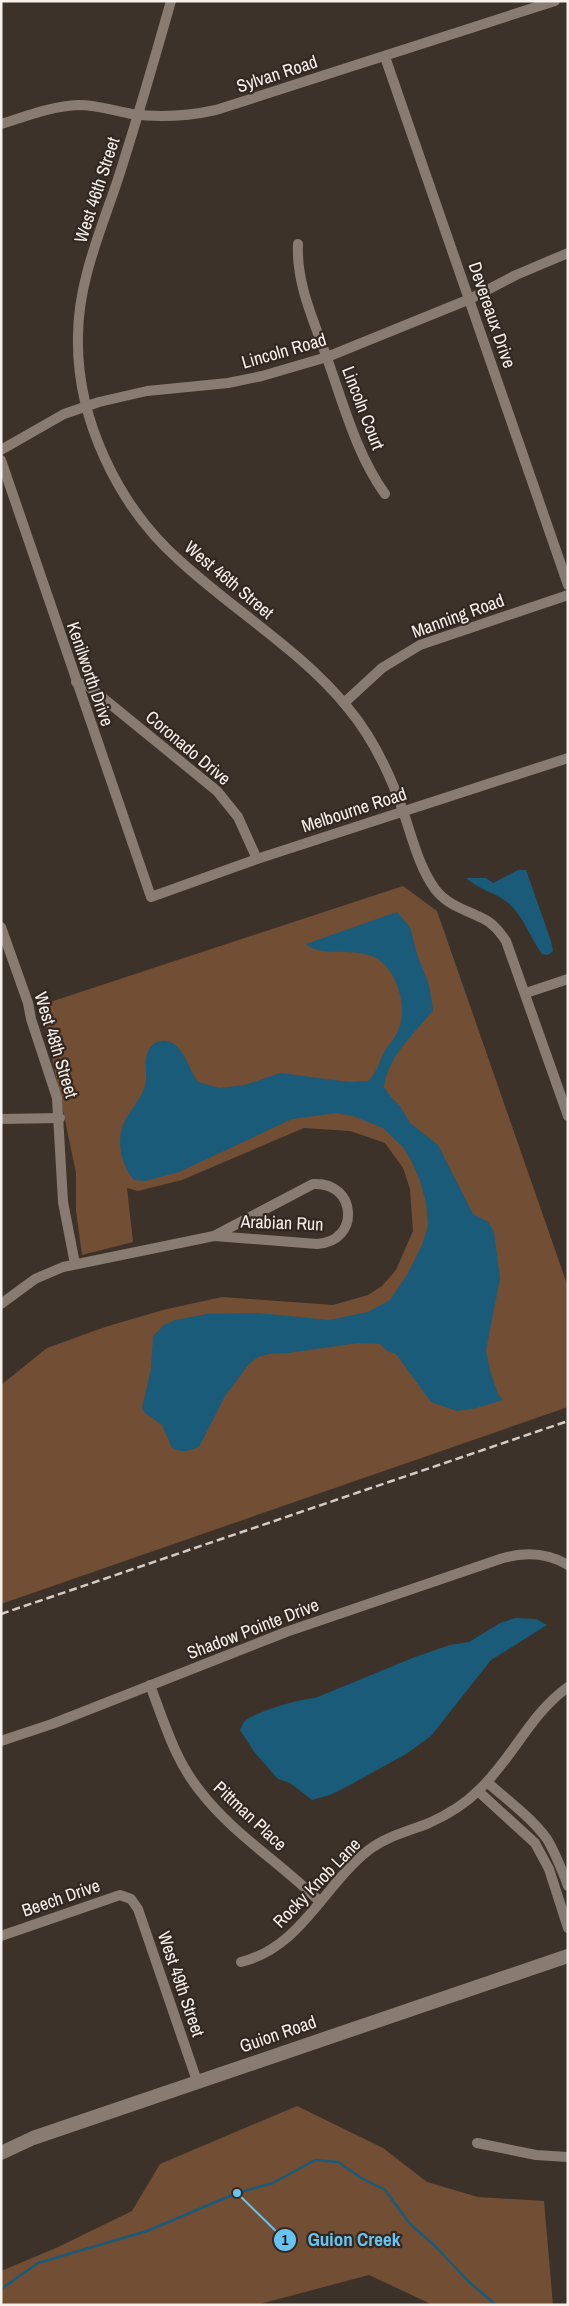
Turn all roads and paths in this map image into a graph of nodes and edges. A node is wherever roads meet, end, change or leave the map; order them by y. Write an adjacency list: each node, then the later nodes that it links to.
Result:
1 (171, 1): 4 (street, West 46th Street)
2 (555, 1): 3 (street, Sylvan Road)
3 (385, 57): 4 (street, Sylvan Road); 8 (street, Devereaux Drive)
4 (139, 114): 5 (street, Sylvan Road); 10 (street, West 46th Street)
5 (1, 124)
6 (298, 244): 9 (street, Lincoln Court)
7 (568, 253): 8 (street, Lincoln Road)
8 (470, 299): 9 (street, Lincoln Road); 14 (street, Devereaux Drive)
9 (327, 357): 10 (street, Lincoln Road); 13 (street, Lincoln Court)
10 (87, 406): 11 (street, Lincoln Road); 17 (street, West 46th Street)
11 (1, 450)
12 (1, 460): 16 (street, Kenilworth Drive)
13 (386, 494)
14 (568, 585)
15 (568, 595): 17 (street, Manning Road)
16 (76, 682): 20 (street, Coronado Drive); 21 (street, Kenilworth Drive)
17 (344, 703): 19 (street, West 46th Street)
18 (568, 758): 19 (street, Melbourne Road)
19 (403, 811): 20 (street, Melbourne Road); 24 (street, West 46th Street)
20 (256, 859): 21 (street, Melbourne Road)
21 (151, 897)
22 (1, 927): 26 (street, West 48th Street)
23 (568, 979): 24 (street)
24 (526, 993): 25 (street, West 46th Street)
25 (568, 1116)
26 (60, 1118): 27 (street); 29 (street, West 48th Street)
27 (1, 1120)
28 (214, 1236): 28 (street, Arabian Run); 29 (street, Arabian Run)
29 (75, 1264): 30 (street, Arabian Run)
30 (1, 1304)
31 (568, 1565): 32 (street, Shadow Pointe Drive)
32 (150, 1685): 34 (street, Shadow Pointe Drive); 39 (street, Pittman Place)
33 (568, 1686): 35 (street, Rocky Knob Lane)
34 (1, 1741)
35 (487, 1782): 36 (street, Rocky Knob Lane); 37 (street)
36 (478, 1791): 39 (street, Rocky Knob Lane); 40 (street)
37 (568, 1886)
38 (131, 1899): 41 (street, Beech Drive); 44 (street, West 49th Street)
39 (320, 1902): 43 (street, Rocky Knob Lane)
40 (568, 1928)
41 (1, 1936)
42 (568, 1956): 44 (street, Guion Road)
43 (241, 1962)
44 (197, 2081): 46 (street, Guion Road)
45 (477, 2143): 47 (street)
46 (1, 2153)
47 (568, 2157)

